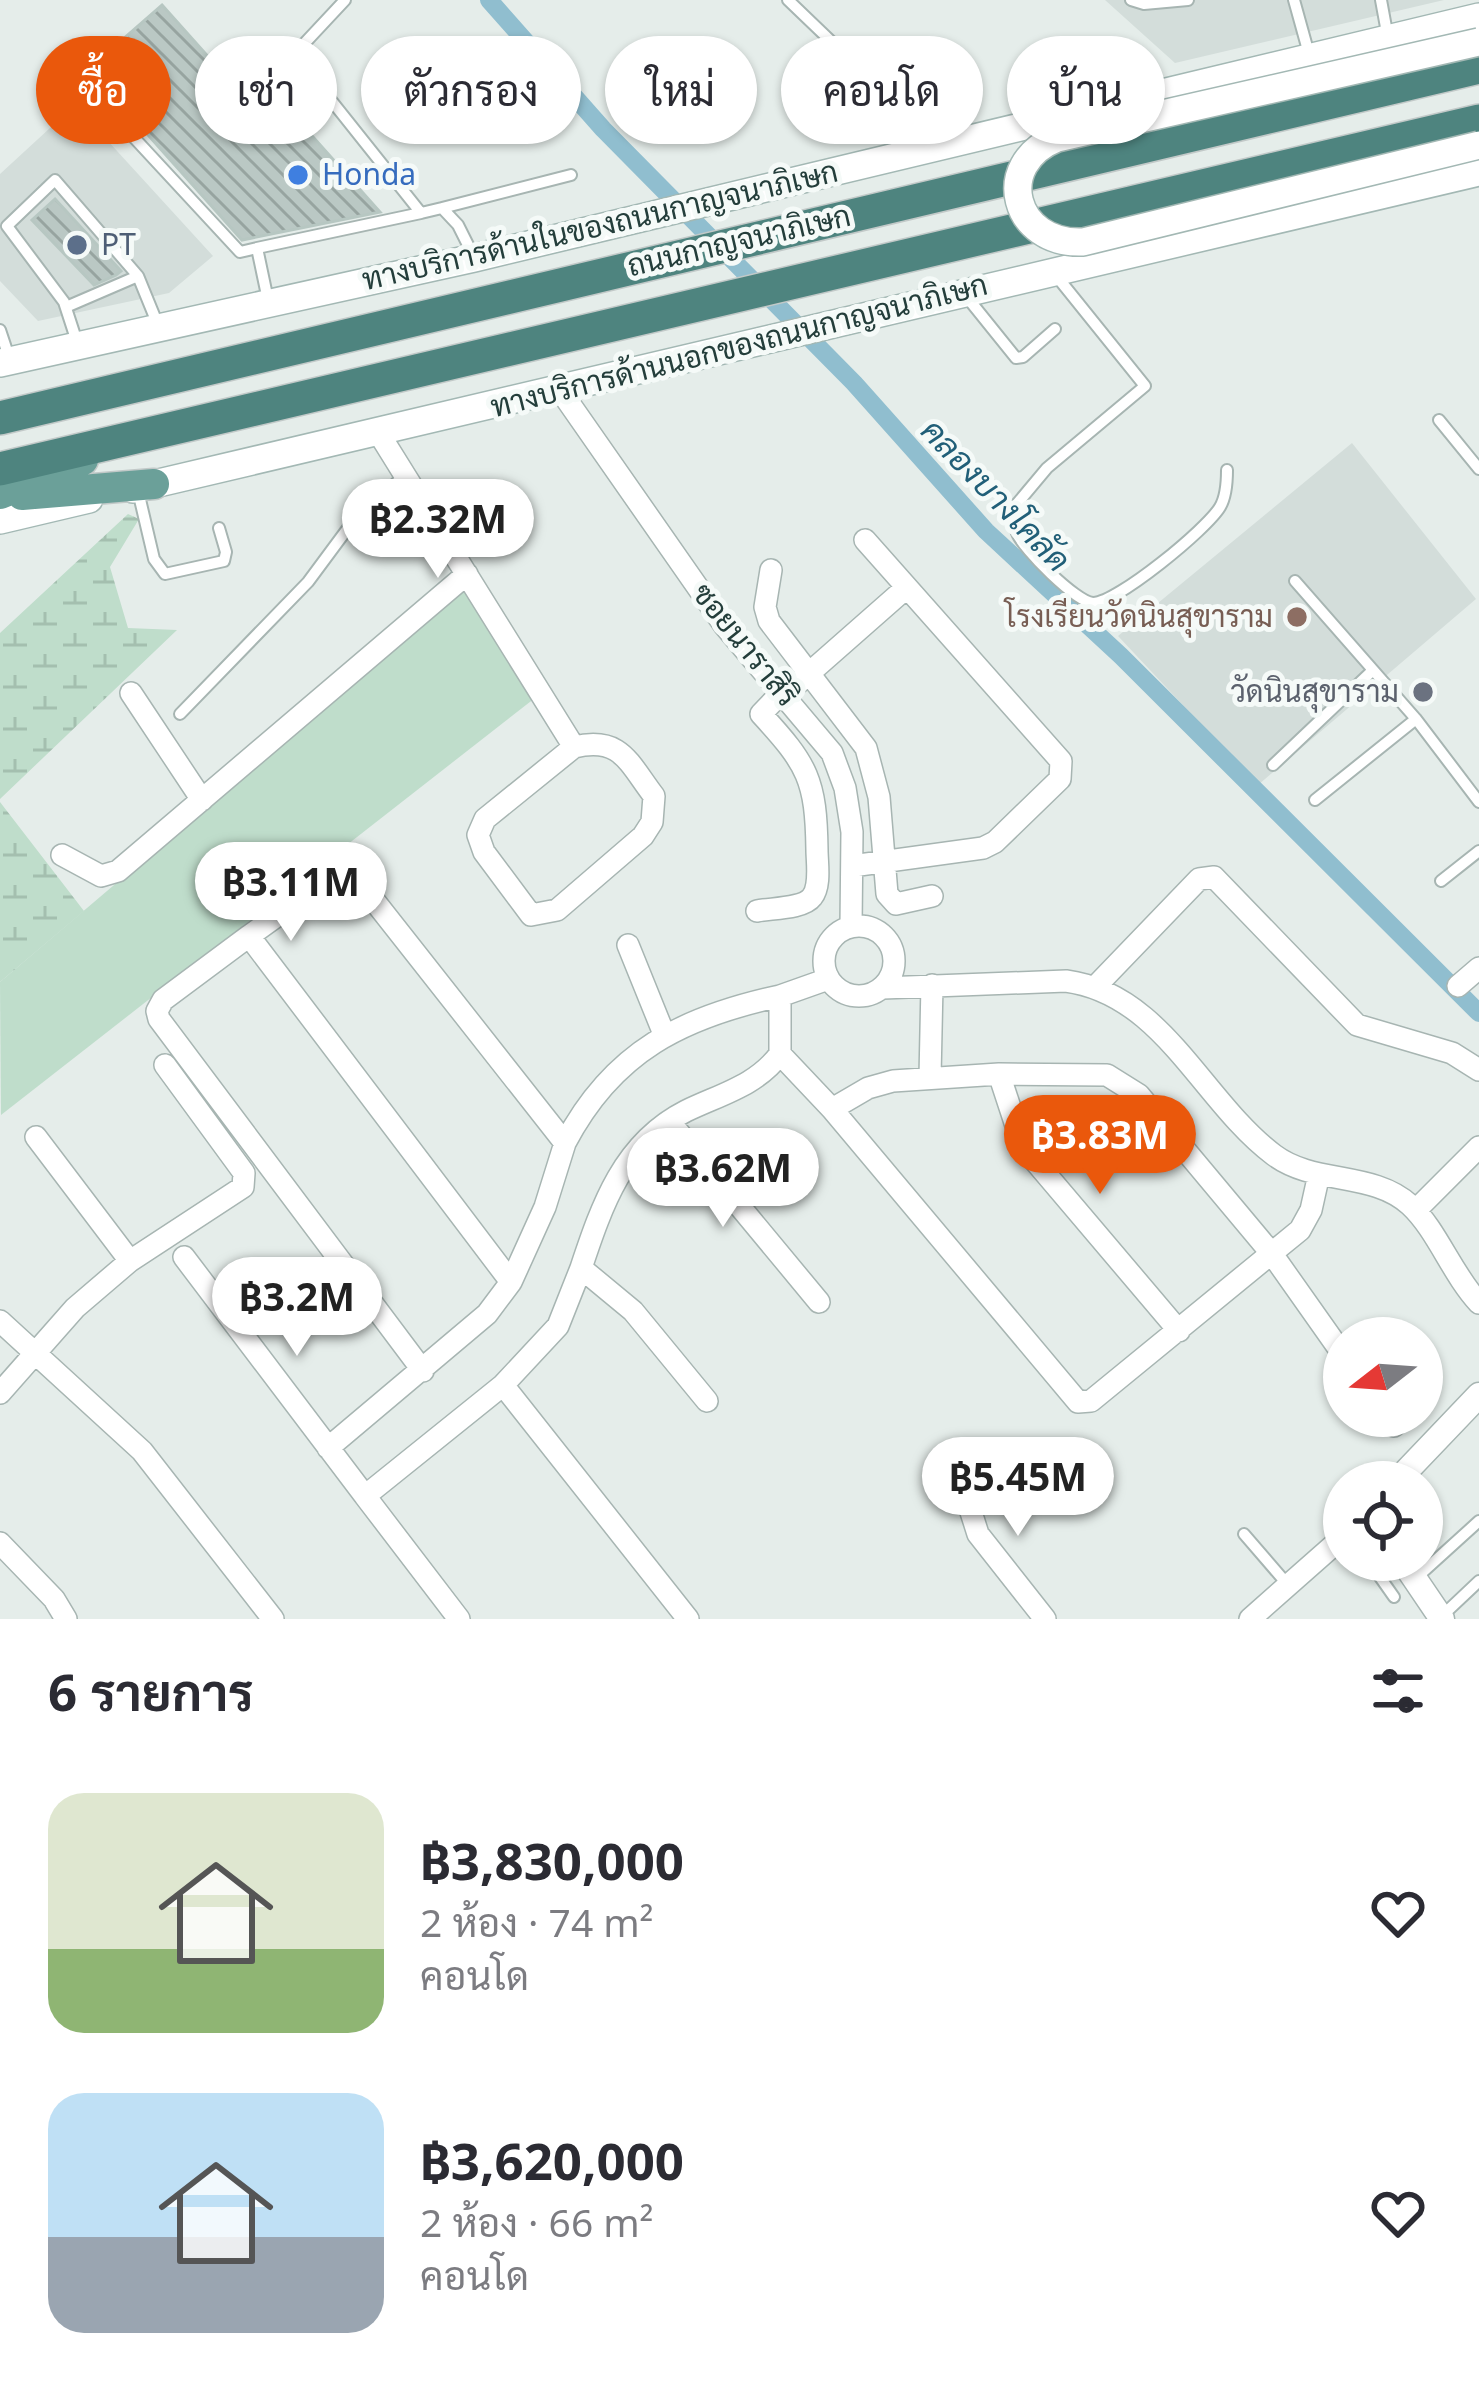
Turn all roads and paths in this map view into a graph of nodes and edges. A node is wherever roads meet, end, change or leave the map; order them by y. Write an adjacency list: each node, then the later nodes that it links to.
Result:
1 (345, 0): 19 (lane)
2 (788, 0): 14 (lane)
3 (1131, 0): 4 (lane)
4 (1188, 0)
5 (1294, 0): 10 (lane)
6 (1381, 0): 8 (lane)
7 (1479, 17): 8 (main road, ทางบริการด้านในของถนนกาญจนาภิเษก)
8 (1389, 39): 10 (main road, ทางบริการด้านในของถนนกาญจนาภิเษก)
9 (1479, 41): 15 (main road, bridge)
10 (1310, 57): 14 (main road, ทางบริการด้านในของถนนกาญจนาภิเษก)
11 (1479, 67): 33 (highway, ถนนกาญจนาภิเษก)
12 (1479, 121): 36 (highway, ถนนกาญจนาภิเษก)
13 (140, 144): 20 (lane)
14 (939, 145): 21 (main road, ทางบริการด้านในของถนนกาญจนาภิเษก)
15 (1479, 146)
16 (1479, 172): 22 (main road, ทางบริการด้านนอกของถนนกาญจนาภิเษก)
17 (572, 175): 18 (lane)
18 (442, 208): 19 (lane); 21 (lane)
19 (421, 213): 20 (lane)
20 (257, 248): 25 (lane)
21 (474, 258): 25 (main road, ทางบริการด้านในของถนนกาญจนาภิเษก)
22 (1052, 271): 24 (main road, ทางบริการด้านนอกของถนนกาญจนาภิเษก); 39 (lane)
23 (138, 276): 26 (lane); 26 (lane); 27 (lane)
24 (962, 291): 29 (lane); 32 (main road, ทางบริการด้านนอกของถนนกาญจนาภิเษก)
25 (268, 304): 27 (main road, ทางบริการด้านในของถนนกาญจนาภิเษก)
26 (67, 307): 30 (lane)
27 (159, 328): 30 (main road, ทางบริการด้านในของถนนกาญจนาภิเษก)
28 (0, 329): 31 (lane)
29 (1054, 329)
30 (78, 345): 31 (main road, ทางบริการด้านในของถนนกาญจนาภิเษก)
31 (5, 362)
32 (560, 390): 35 (main road, ทางบริการด้านนอกของถนนกาญจนาภิเษก); 53 (street, ซอยนาราสิริ)
33 (0, 418)
34 (1439, 420): 37 (lane)
35 (378, 432): 40 (street); 41 (main road, ทางบริการด้านนอกของถนนกาญจนาภิเษก)
36 (144, 435): 38 (highway, ถนนกาญจนาภิเษก); 42 (main road)
37 (1479, 469)
38 (0, 470)
39 (1227, 470)
40 (405, 475): 47 (street); 54 (lane)
41 (146, 486): 42 (main road); 43 (main road, ทางบริการด้านนอกของถนนกาญจนาภิเษก); 44 (lane)
42 (0, 496)
43 (0, 520)
44 (219, 528)
45 (865, 540): 49 (street)
46 (771, 569): 51 (street)
47 (467, 574): 56 (street); 58 (street)
48 (1295, 581): 50 (lane)
49 (906, 588): 51 (street); 63 (street)
50 (1373, 670): 55 (lane); 57 (lane)
51 (809, 674): 53 (street); 63 (street)
52 (130, 693): 58 (street)
53 (783, 694): 64 (street, ซอยนาราสิริ); 67 (street)
54 (181, 714)
55 (1417, 719): 59 (lane); 60 (lane)
56 (574, 747): 56 (street)
57 (1273, 765)
58 (202, 800): 62 (street)
59 (1315, 800)
60 (1479, 802)
61 (1479, 851): 65 (lane)
62 (62, 855)
63 (884, 862): 64 (street); 66 (street)
64 (852, 866): 68 (street, ซอยนาราสิริ)
65 (1441, 881)
66 (932, 896)
67 (757, 911)
68 (851, 926): 72 (street, ซอยนาราสิริ); 76 (street)
69 (249, 937): 87 (street); 95 (street); 102 (street)
70 (628, 945): 78 (street)
71 (1479, 968): 75 (street)
72 (828, 979): 76 (street); 77 (street)
73 (932, 985): 74 (street); 76 (street); 83 (street)
74 (1096, 986): 81 (street); 89 (street)
75 (1458, 986)
76 (883, 988)
77 (780, 996): 78 (street); 79 (street)
78 (664, 1034): 87 (street)
79 (779, 1054): 84 (street); 85 (street)
80 (165, 1065): 93 (street)
81 (1479, 1070)
82 (999, 1074): 83 (street); 91 (street); 100 (street)
83 (930, 1077): 84 (street)
84 (832, 1109): 100 (street)
85 (669, 1121): 94 (street); 96 (street)
86 (36, 1137): 93 (street)
87 (565, 1143): 95 (street)
88 (1479, 1147): 90 (street)
89 (1319, 1174): 90 (street); 91 (street)
90 (1416, 1210): 97 (street)
91 (1272, 1254): 99 (street); 100 (street)
92 (184, 1257): 107 (street)
93 (130, 1261): 101 (street)
94 (581, 1268): 103 (street); 106 (street)
95 (512, 1282): 102 (street)
96 (819, 1302)
97 (1479, 1303)
98 (0, 1321): 101 (street)
99 (1323, 1326)
100 (1179, 1331)
101 (33, 1352): 104 (street); 123 (street)
102 (423, 1370): 107 (street)
103 (502, 1384): 110 (street); 125 (street)
104 (0, 1393)
105 (1479, 1395): 109 (street)
106 (707, 1401)
107 (328, 1448): 110 (street)
108 (1022, 1460): 126 (street)
109 (1416, 1461)
110 (365, 1496): 124 (street)
111 (1479, 1521): 114 (lane)
112 (1244, 1534): 119 (lane)
113 (0, 1543): 122 (street)
114 (1443, 1546)
115 (1323, 1555): 119 (street)
116 (1383, 1581): 120 (lane)
117 (1417, 1581): 121 (street)
118 (1479, 1581): 121 (lane)
119 (1288, 1586): 127 (street)
120 (1394, 1597)
121 (1441, 1618)
122 (66, 1619)
123 (272, 1619)
124 (459, 1619)
125 (688, 1619)
126 (1046, 1619)
127 (1250, 1619)

